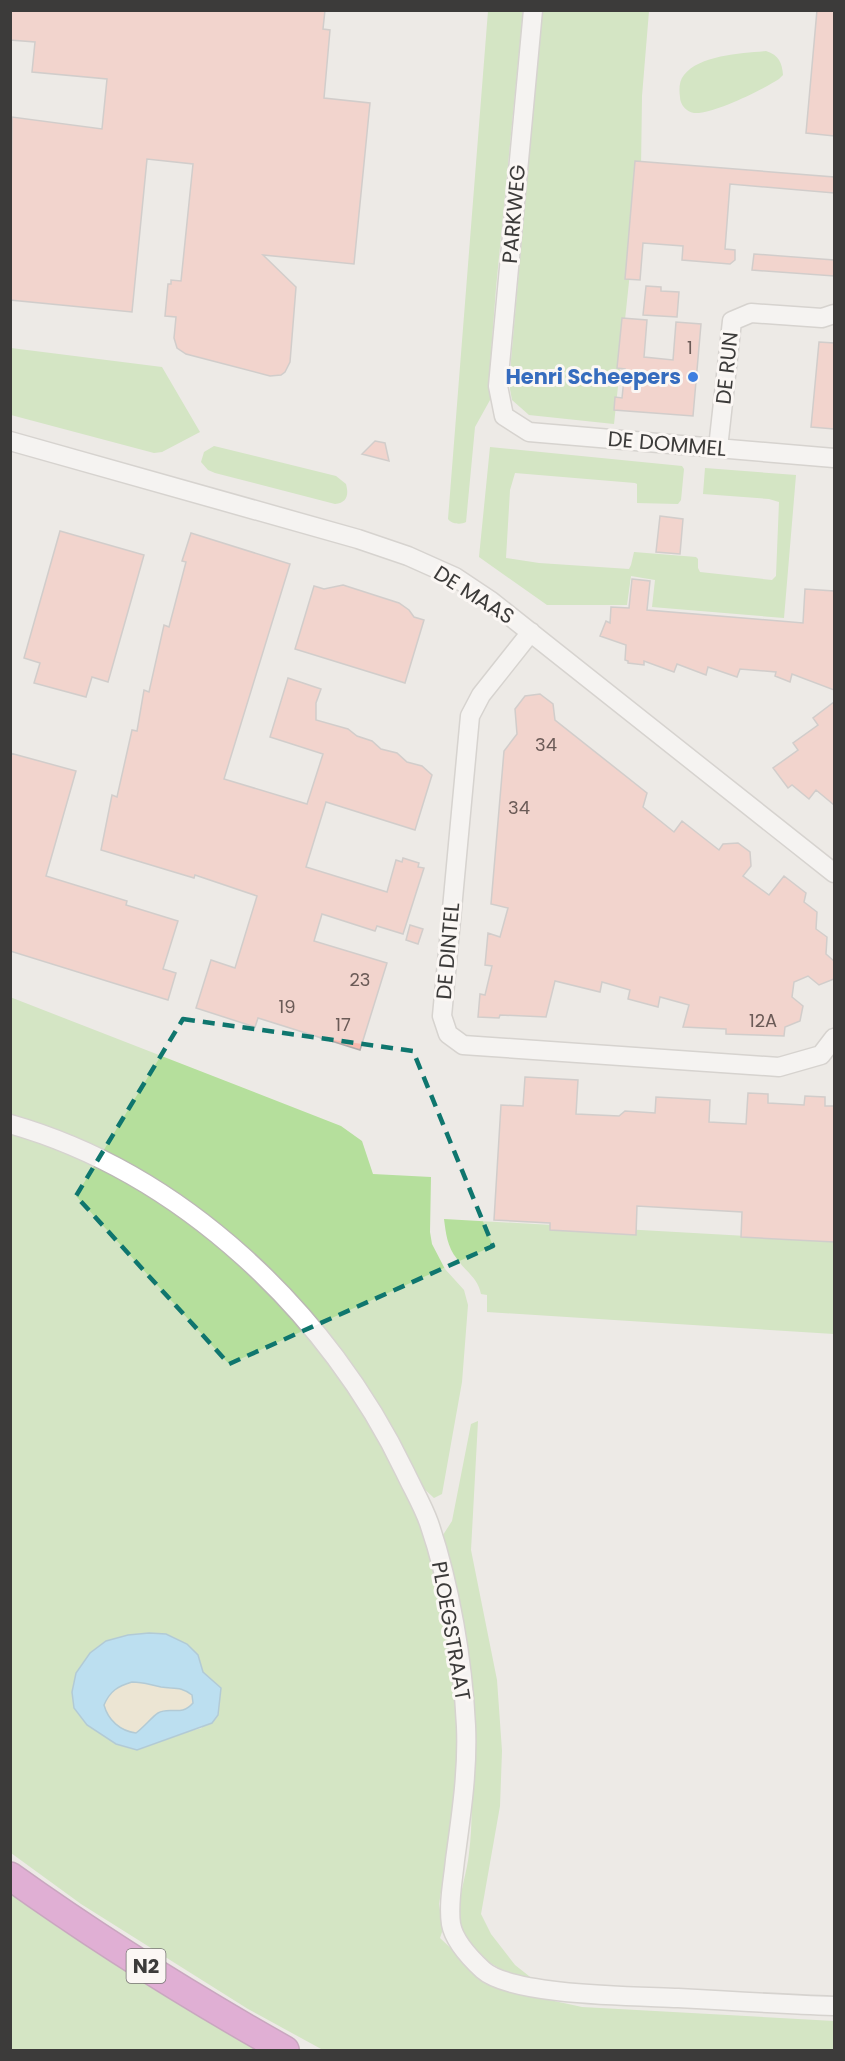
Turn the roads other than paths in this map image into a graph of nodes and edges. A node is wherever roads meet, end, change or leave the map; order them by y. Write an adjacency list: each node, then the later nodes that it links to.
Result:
1 (532, 10): 3 (street, PARKWEG)
2 (834, 314): 5 (street, DE RUN)
3 (504, 416): 5 (street, DE DOMMEL)
4 (10, 441): 7 (street, DE MAAS)
5 (718, 448): 6 (street, DE DOMMEL)
6 (834, 458)
7 (531, 632): 8 (street, DE MAAS); 9 (street, DE DINTEL)
8 (834, 873)
9 (834, 1038)
10 (10, 1124): 12 (street, PLOEGSTRAAT)
11 (10, 1876): 13 (highway, N2)
12 (834, 2006)
13 (285, 2050)

